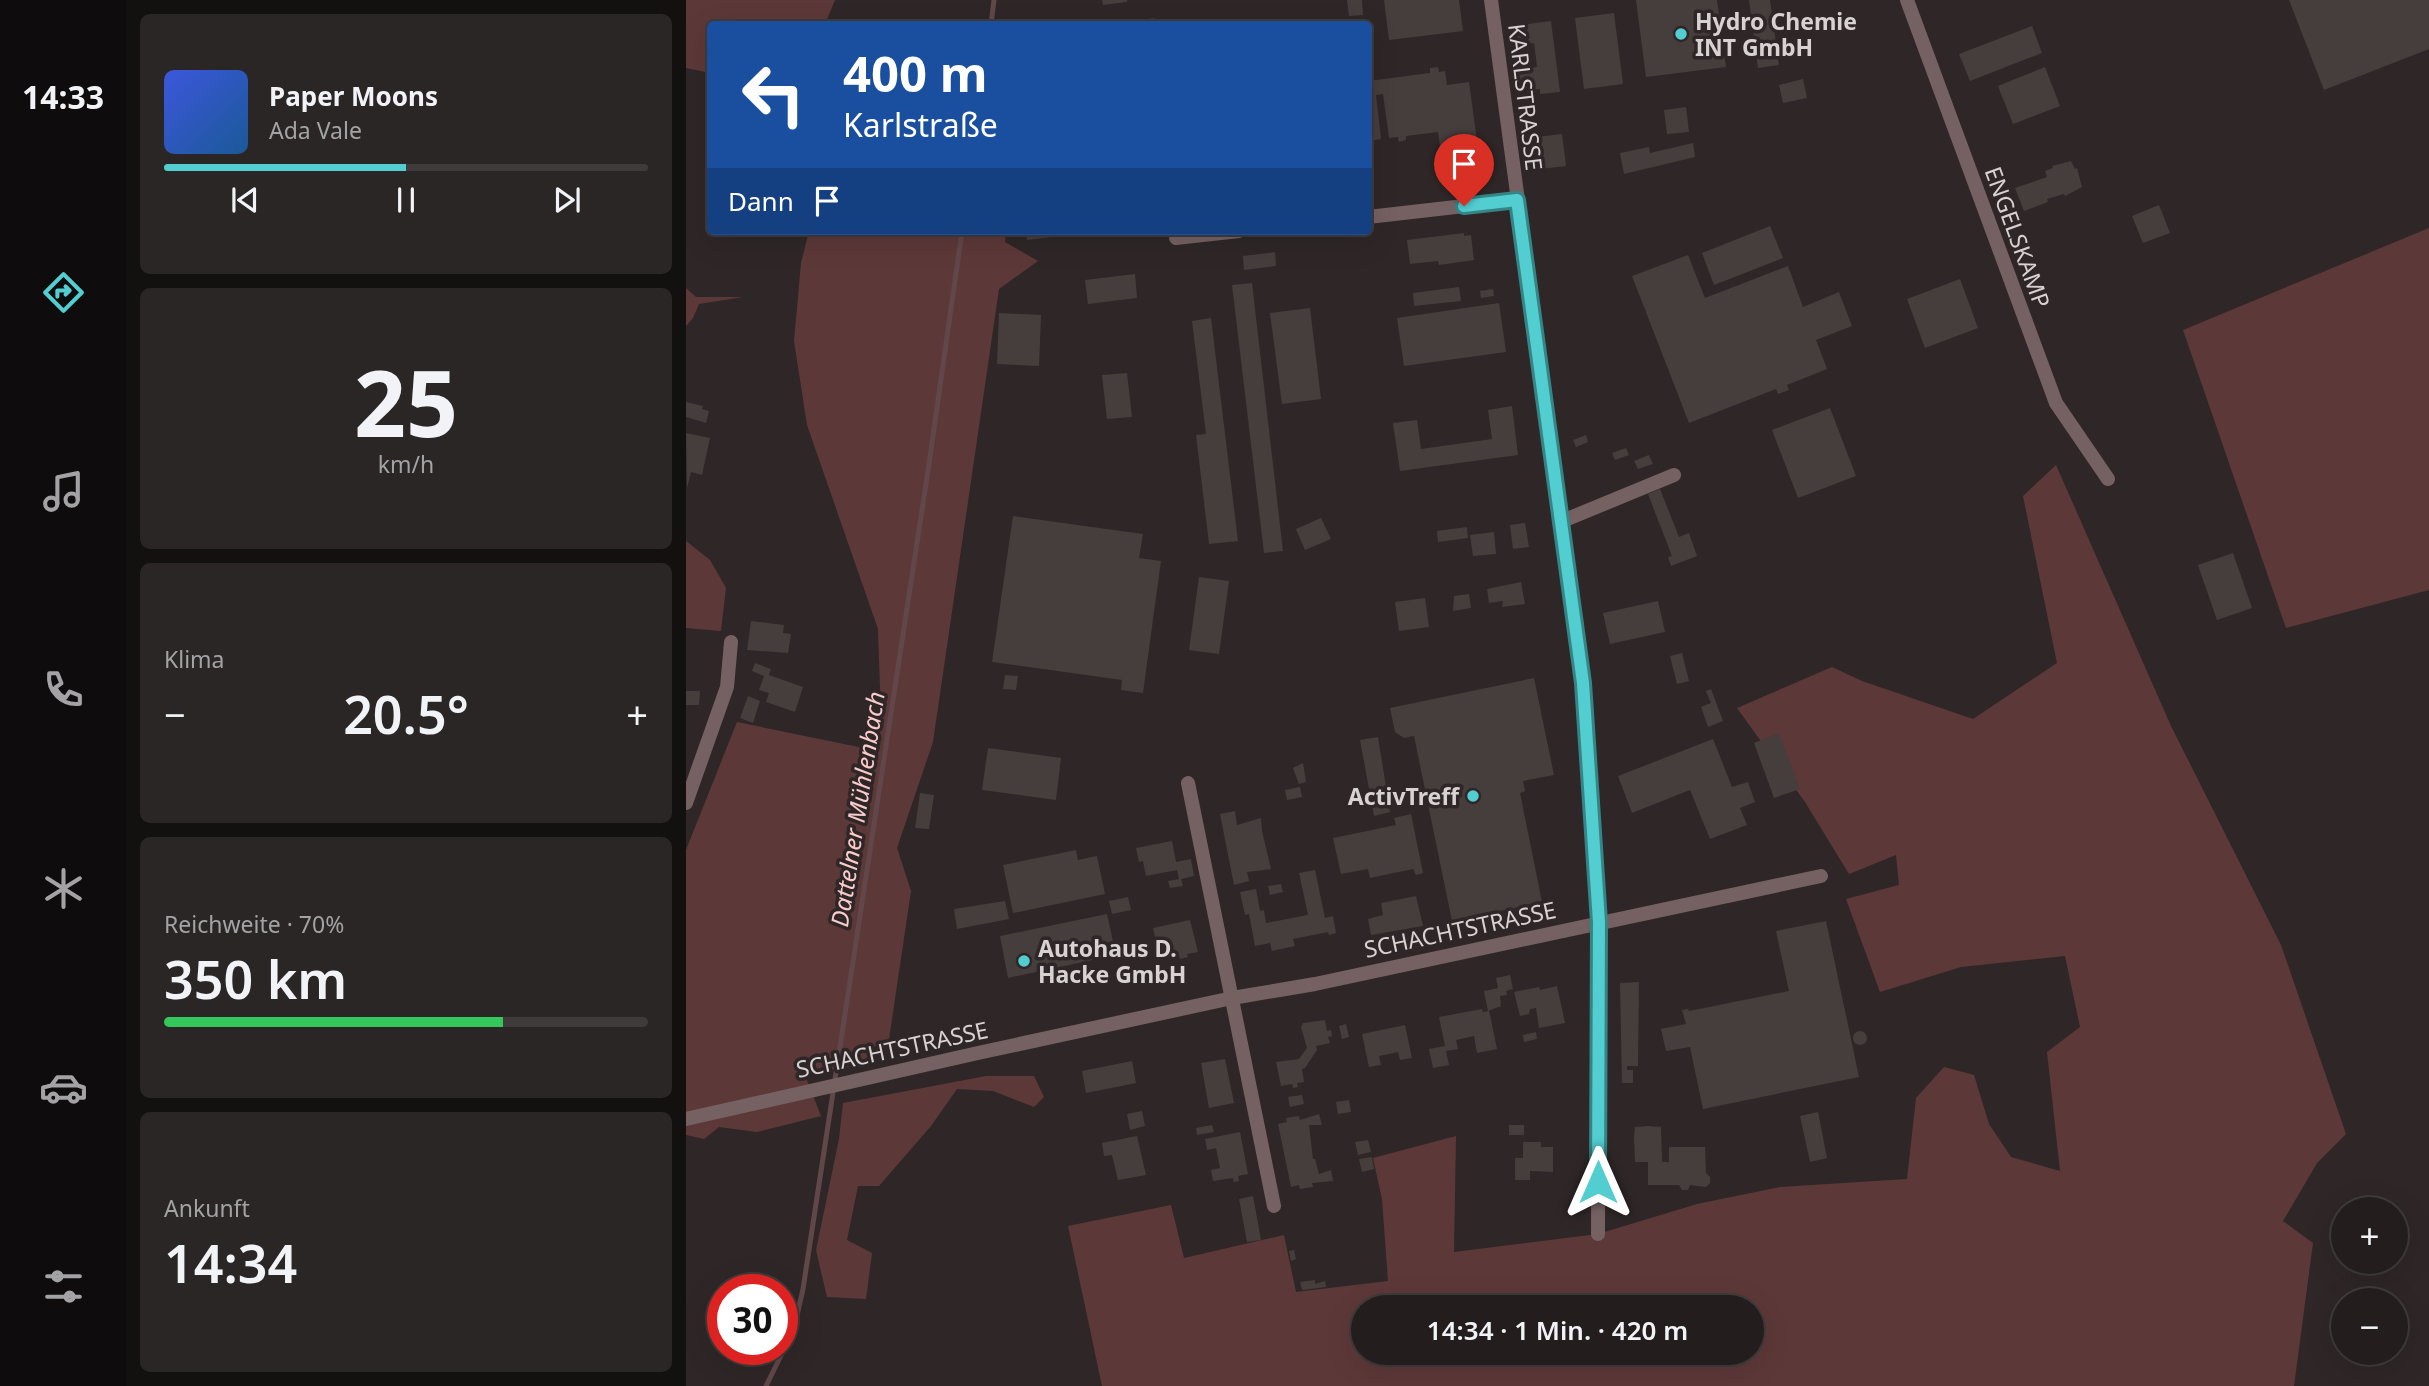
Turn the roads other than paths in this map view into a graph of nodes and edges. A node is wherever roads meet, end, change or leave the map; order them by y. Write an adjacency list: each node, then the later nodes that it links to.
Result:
1 (1491, 0): 3 (street, KARLSTRASSE)
2 (1906, 0): 8 (street, ENGELSKAMP)
3 (1517, 200): 4 (street, KARLSTRASSE); 9 (street, KARLSTRASSE)
4 (1372, 218)
5 (1202, 235): 6 (street)
6 (1175, 238)
7 (1674, 475): 9 (street)
8 (2108, 479)
9 (1560, 522): 14 (street, KARLSTRASSE)
10 (731, 642): 12 (street)
11 (1188, 783): 15 (street)
12 (686, 803)
13 (1821, 876): 14 (street, SCHACHTSTRASSE)
14 (1599, 922): 15 (street, SCHACHTSTRASSE); 18 (street, KARLSTRASSE)
15 (1232, 998): 16 (street, SCHACHTSTRASSE); 17 (street)
16 (686, 1119)
17 (1274, 1206)
18 (1598, 1234)

